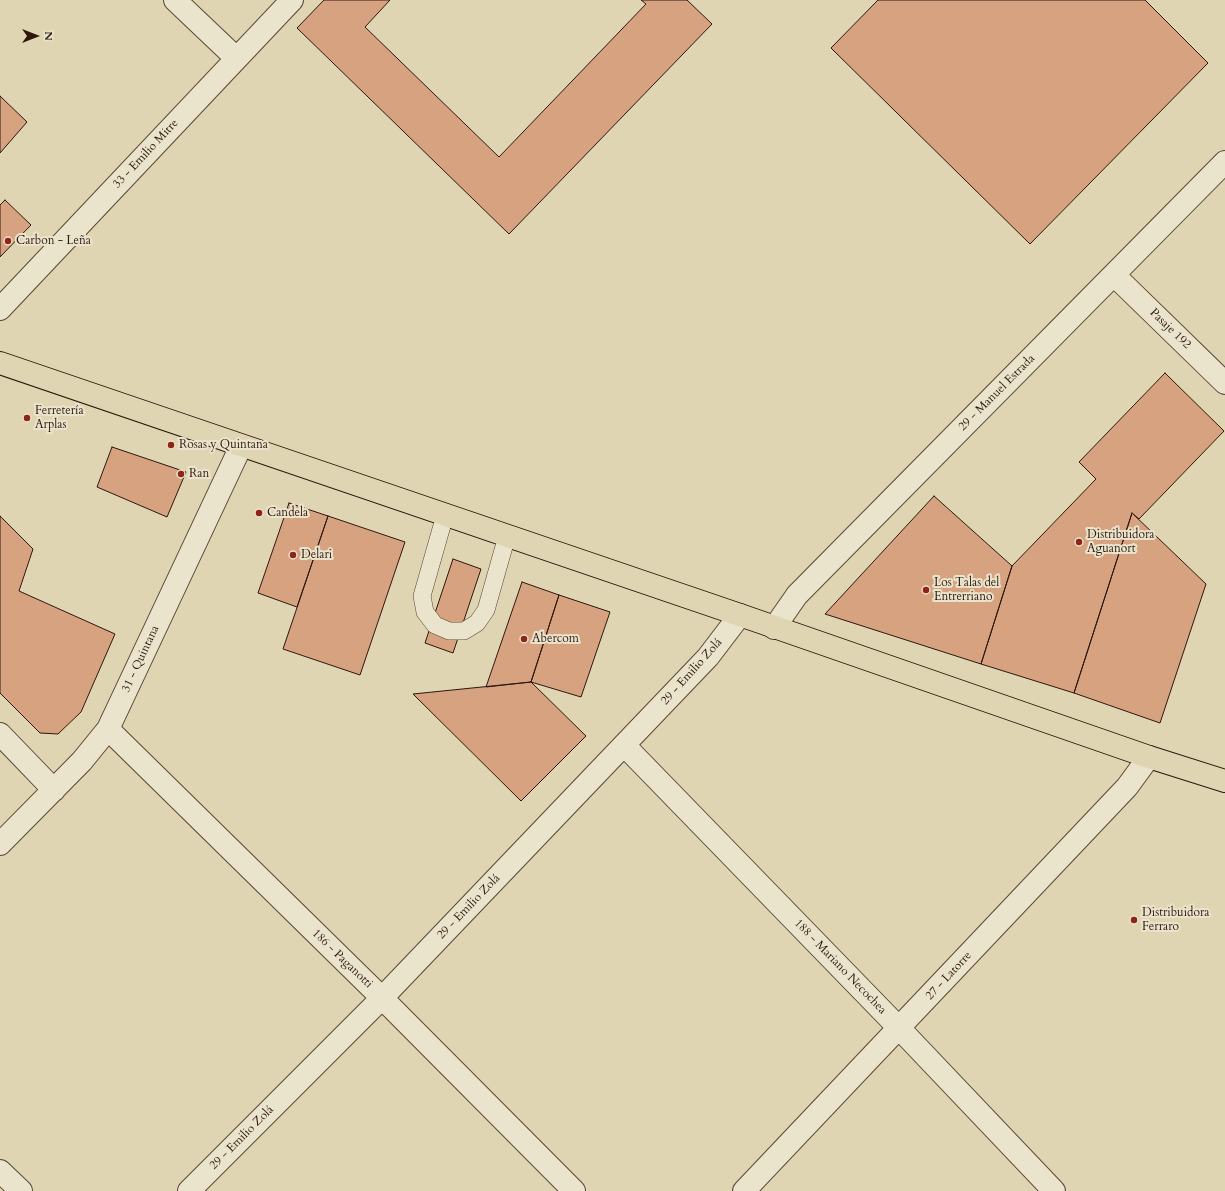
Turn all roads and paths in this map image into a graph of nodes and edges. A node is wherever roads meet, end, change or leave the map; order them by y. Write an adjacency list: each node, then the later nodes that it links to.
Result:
1 (175, 0): 3 (street)
2 (292, 0): 3 (street, 33 - Emilio Mitre)
3 (236, 58): 6 (street, 33 - Emilio Mitre)
4 (1225, 162): 5 (street, 29 - Manuel Estrada)
5 (1114, 275): 8 (street, Pasaje 192); 13 (street, 29 - Manuel Estrada)
6 (0, 309)
7 (0, 364): 9 (main road)
8 (1225, 383)
9 (241, 446): 10 (main road); 14 (street, 31 - Quintana)
10 (446, 515): 11 (main road); 11 (lane)
11 (507, 536): 12 (main road)
12 (740, 615): 13 (main road); 16 (street, 29 - Emilio Zolá)
13 (774, 628): 17 (main road)
14 (108, 729): 19 (street, 31 - Quintana); 21 (street, 186 - Paganotti)
15 (0, 734): 19 (street)
16 (624, 745): 21 (street, 29 - Emilio Zolá); 22 (street, 188 - Mariano Necochea)
17 (1149, 757): 18 (main road); 22 (street, 27 - Latorre)
18 (1225, 781)
19 (54, 790): 20 (street, 31 - Quintana)
20 (0, 844)
21 (382, 998): 25 (street, 29 - Emilio Zolá); 26 (street, 186 - Paganotti)
22 (900, 1028): 27 (street, 27 - Latorre); 28 (street, 188 - Mariano Necochea)
23 (0, 1171): 24 (street)
24 (21, 1191)
25 (189, 1191)
26 (574, 1191)
27 (744, 1191)
28 (1054, 1191)

